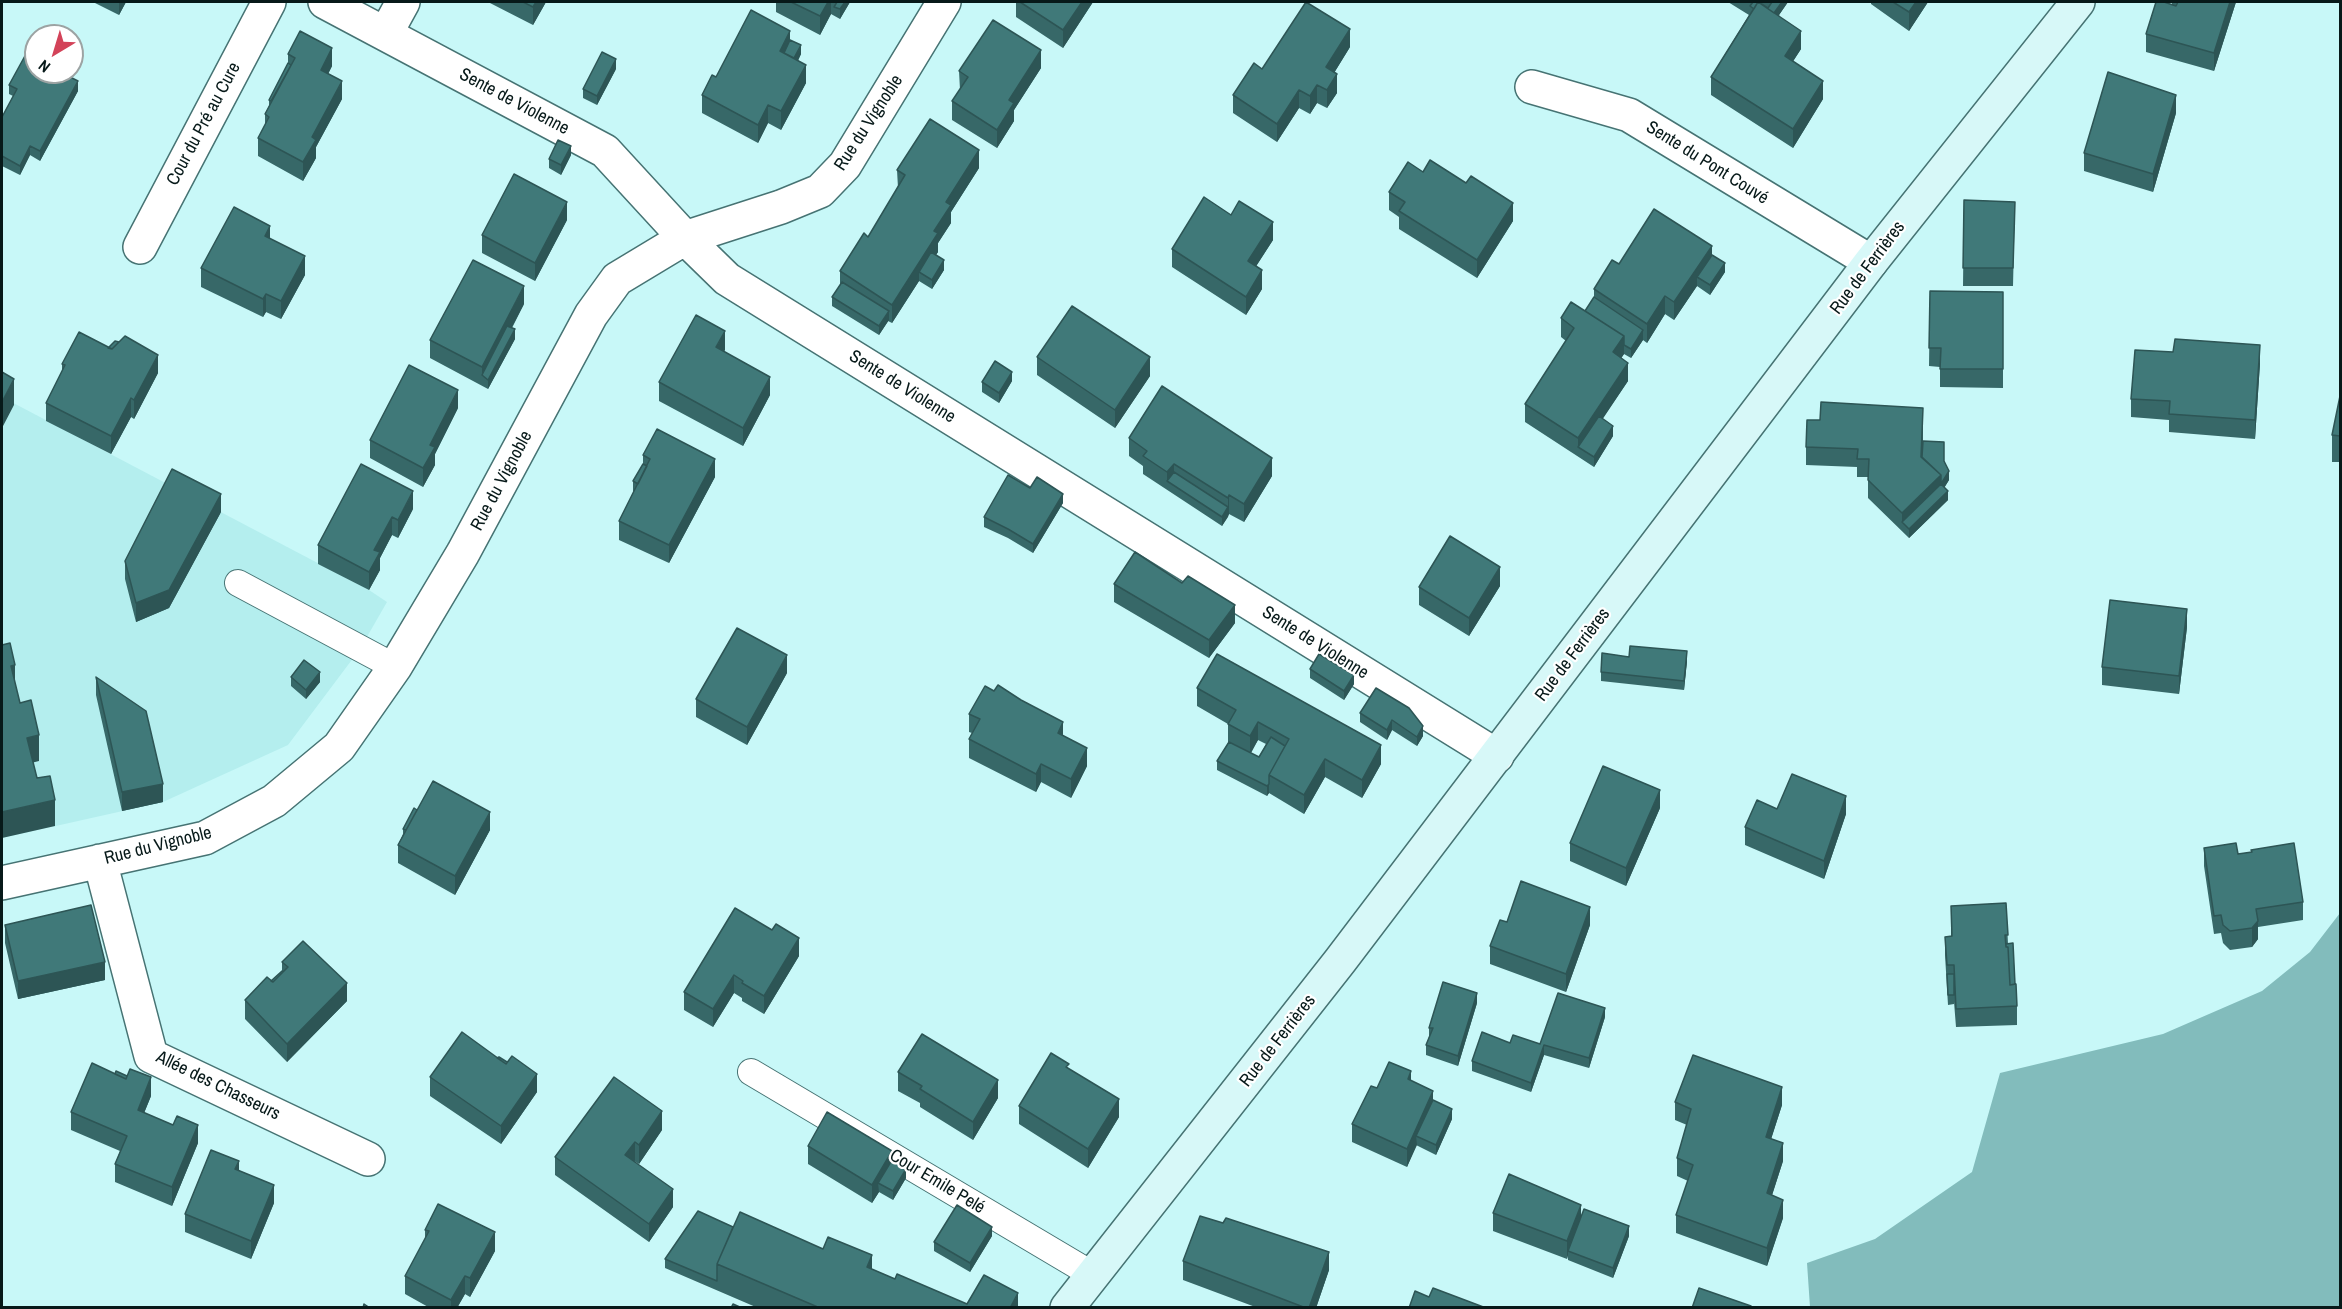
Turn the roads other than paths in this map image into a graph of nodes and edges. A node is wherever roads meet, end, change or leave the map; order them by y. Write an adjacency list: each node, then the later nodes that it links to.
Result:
1 (269, 2): 9 (street, Cour du Pré au Cure)
2 (325, 2): 6 (street, Sente de Violenne)
3 (403, 2): 6 (street)
4 (945, 2): 8 (street, Rue du Vignoble)
5 (2078, 2): 10 (street, Rue de Ferrières)
6 (386, 33): 8 (street, Sente de Violenne)
7 (1532, 87): 10 (street, Sente du Pont Couvé)
8 (685, 238): 12 (street, Rue du Vignoble); 13 (street, Sente de Violenne)
9 (140, 247)
10 (1871, 262): 13 (street, Rue de Ferrières)
11 (238, 583): 12 (lane)
12 (395, 667): 14 (street, Rue du Vignoble)
13 (1497, 756): 18 (street, Rue de Ferrières)
14 (100, 861): 15 (street, Rue du Vignoble); 17 (street, Allée des Chasseurs)
15 (2, 883)
16 (751, 1072): 18 (lane, Cour Emile Pelé)
17 (368, 1159)
18 (1093, 1275): 19 (street, Rue de Ferrières)
19 (1067, 1308)

